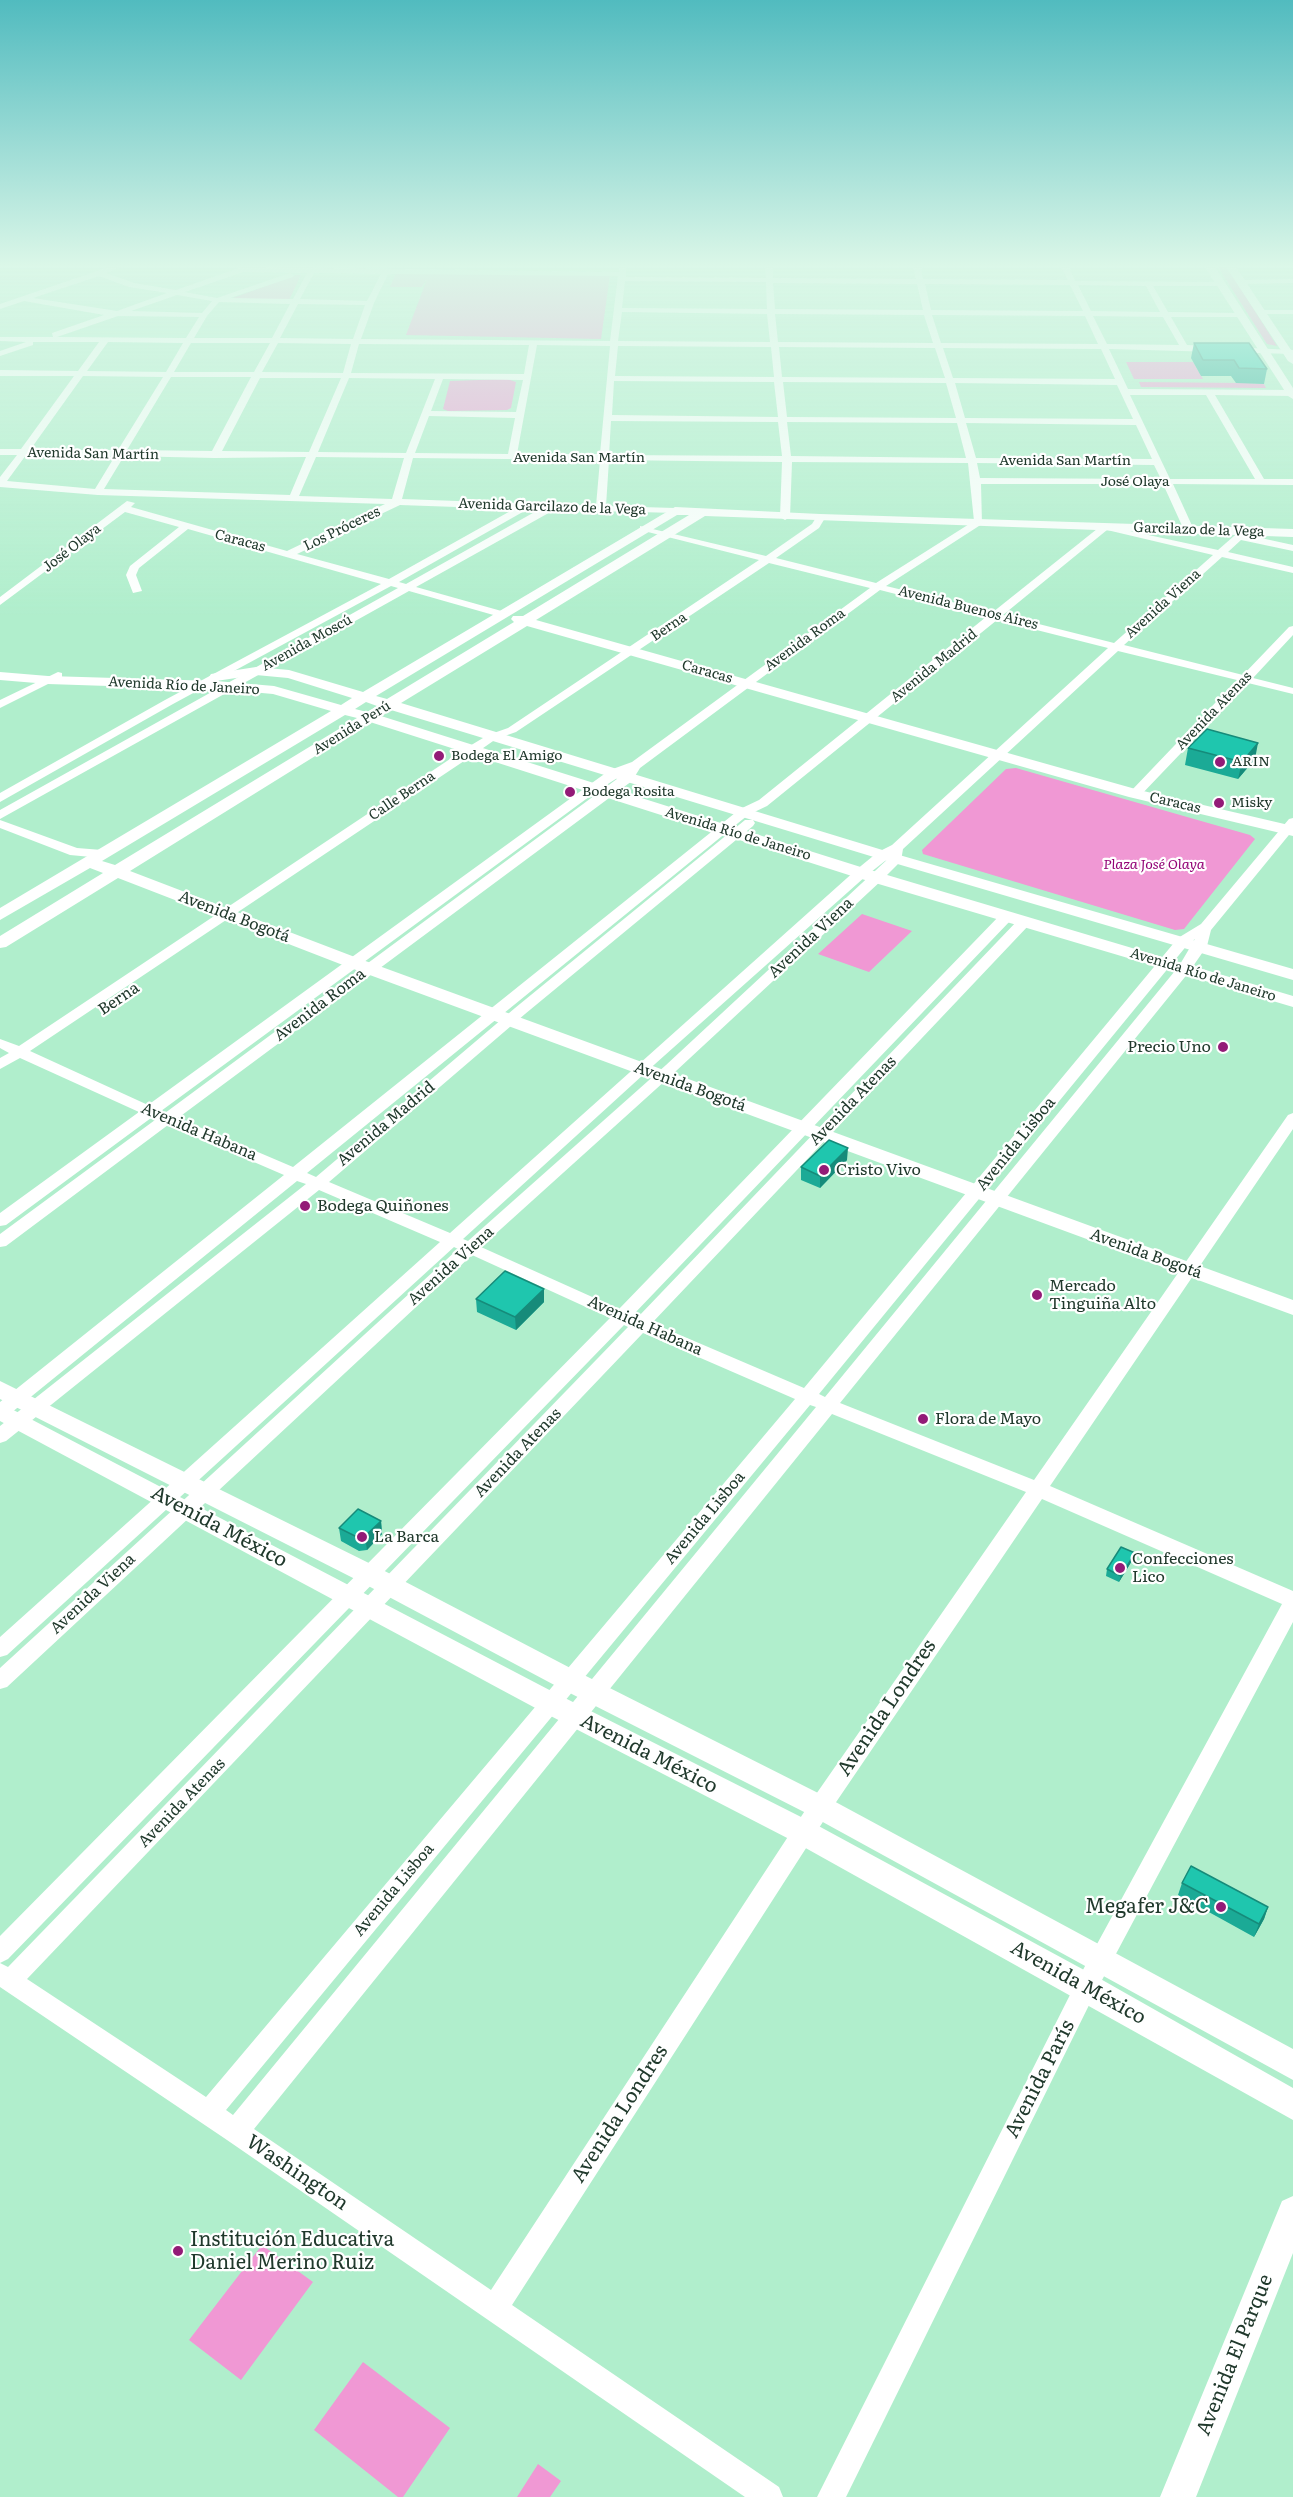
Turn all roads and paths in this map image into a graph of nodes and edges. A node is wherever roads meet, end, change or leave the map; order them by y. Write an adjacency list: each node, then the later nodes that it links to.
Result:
1 (74, 384): 21 (street)
2 (163, 384): 22 (street)
3 (252, 384): 23 (street)
4 (343, 384): 24 (street)
5 (437, 384): 14 (street)
6 (524, 384): 15 (street)
7 (610, 384): 16 (street)
8 (779, 384): 17 (street)
9 (951, 384): 18 (street)
10 (1121, 384): 11 (street)
11 (1125, 392): 12 (street); 19 (street)
12 (1209, 393): 13 (street); 32 (street)
13 (1292, 394)
14 (425, 414): 15 (street); 25 (street)
15 (519, 415): 26 (street)
16 (608, 418): 17 (street); 27 (street)
17 (784, 418): 18 (street); 28 (street)
18 (961, 419): 19 (street); 29 (street)
19 (1138, 422): 30 (street)
20 (0, 452): 21 (street, Avenida San Martín)
21 (23, 453): 22 (street, Avenida San Martín); 34 (street)
22 (121, 454): 23 (street, Avenida San Martín); 36 (street)
23 (215, 455): 24 (street, Avenida San Martín)
24 (314, 456): 25 (street, Avenida San Martín); 38 (street)
25 (409, 457): 26 (street, Avenida San Martín); 39 (street)
26 (512, 458): 27 (street, Avenida San Martín)
27 (604, 458): 28 (street, Avenida San Martín); 43 (street)
28 (788, 460): 29 (street, Avenida San Martín); 46 (street)
29 (972, 461): 30 (street, Avenida San Martín); 31 (street)
30 (1157, 462): 35 (street)
31 (976, 482): 35 (street, José Olaya); 48 (street)
32 (1261, 482): 33 (street, José Olaya); 35 (street, José Olaya)
33 (1293, 482)
34 (0, 483): 36 (street, Avenida Garcilazo de la Vega)
35 (1167, 483): 52 (street)
36 (98, 492): 37 (street, Avenida Garcilazo de la Vega)
37 (143, 494): 38 (street, Avenida Garcilazo de la Vega); 42 (street, José Olaya)
38 (293, 499): 39 (street, Avenida Garcilazo de la Vega)
39 (396, 503): 40 (street, Avenida Garcilazo de la Vega); 60 (street, Los Próceres)
40 (527, 506): 41 (street, Avenida Garcilazo de la Vega); 56 (street, Avenida Moscú)
41 (553, 507): 43 (street, Avenida Garcilazo de la Vega); 57 (street, Avenida Moscú)
42 (123, 508): 49 (street, Caracas); 67 (street, José Olaya)
43 (601, 508): 44 (street, Avenida Garcilazo de la Vega)
44 (675, 511): 45 (street, Avenida Garcilazo de la Vega); 51 (street, Avenida Perú)
45 (703, 512): 46 (street, Avenida Garcilazo de la Vega); 54 (street, Avenida Perú)
46 (785, 516): 47 (street, Avenida Garcilazo de la Vega)
47 (820, 518): 48 (street, Avenida Garcilazo de la Vega); 61 (street, Berna)
48 (979, 522): 50 (street, Avenida Garcilazo de la Vega); 64 (street, Avenida Roma)
49 (186, 526): 60 (street, Caracas); 66 (street)
50 (1105, 527): 52 (street, Garcilazo de la Vega); 59 (street); 69 (street, Avenida Madrid)
51 (643, 528): 54 (street, Avenida Buenos Aires); 68 (street, Avenida Perú)
52 (1189, 530): 55 (street, Garcilazo de la Vega)
53 (1293, 533): 55 (street, Garcilazo de la Vega)
54 (668, 534): 61 (street, Avenida Buenos Aires); 70 (street, Avenida Perú)
55 (1241, 534): 58 (street); 59 (street, Avenida Viena)
56 (461, 542): 57 (street); 63 (street, Avenida Moscú)
57 (480, 547): 65 (street, Avenida Moscú)
58 (1293, 548)
59 (1219, 553): 62 (street); 74 (street, Avenida Viena)
60 (289, 554): 63 (street, Caracas)
61 (768, 559): 64 (street, Avenida Buenos Aires); 75 (street, Berna)
62 (1293, 570)
63 (386, 584): 65 (street, Caracas); 71 (street, Avenida Moscú)
64 (879, 586): 69 (street, Avenida Buenos Aires); 82 (street, Avenida Roma)
65 (404, 588): 68 (street, Caracas); 72 (street, Avenida Moscú)
66 (137, 591)
67 (0, 602)
68 (501, 614): 70 (street, Caracas); 86 (street, Avenida Perú)
69 (996, 615): 74 (street, Avenida Buenos Aires); 91 (street, Avenida Madrid)
70 (527, 621): 75 (street, Caracas); 88 (street, Avenida Perú)
71 (319, 623): 72 (street); 79 (street, Avenida Moscú)
72 (338, 627): 77 (street, Avenida Moscú)
73 (1293, 628): 81 (street, Avenida Atenas)
74 (1117, 646): 81 (street, Avenida Buenos Aires); 94 (street, Avenida Viena)
75 (633, 651): 82 (street, Caracas); 92 (street, Berna)
76 (0, 664): 80 (street, Avenida Río de Janeiro)
77 (256, 671): 79 (street, Avenida Río de Janeiro); 84 (street, Avenida Moscú); 86 (street, Avenida Río de Janeiro)
78 (0, 676): 80 (street, Avenida Río de Janeiro)
79 (215, 677): 80 (street, Avenida Río de Janeiro); 83 (street, Avenida Moscú)
80 (53, 678): 83 (street, Avenida Río de Janeiro); 87 (street)
81 (1245, 679): 85 (street, Avenida Buenos Aires); 97 (street, Avenida Atenas)
82 (746, 683): 91 (street, Caracas); 95 (street, Avenida Roma)
83 (200, 685): 84 (street, Avenida Río de Janeiro); 98 (street, Avenida Moscú)
84 (229, 686): 89 (street, Avenida Río de Janeiro); 100 (street, Avenida Moscú)
85 (1293, 691)
86 (364, 697): 88 (street, Avenida Río de Janeiro); 89 (street, Avenida Perú)
87 (0, 705)
88 (388, 705): 90 (street, Avenida Perú); 92 (street, Avenida Río de Janeiro)
89 (342, 710): 90 (street, Avenida Río de Janeiro); 105 (street, Avenida Perú)
90 (369, 717): 93 (street, Avenida Río de Janeiro); 106 (street, Avenida Perú)
91 (869, 718): 94 (street, Caracas); 99 (street, Avenida Madrid)
92 (503, 736): 93 (street, Calle Berna); 95 (street, Avenida Río de Janeiro)
93 (478, 752): 96 (street, Avenida Río de Janeiro); 108 (street, Calle Berna)
94 (1000, 755): 97 (street, Caracas); 104 (street, Avenida Viena)
95 (626, 772): 96 (street, Avenida Roma); 99 (street, Avenida Río de Janeiro)
96 (600, 791): 102 (street, Avenida Río de Janeiro); 113 (street, Avenida Roma)
97 (1135, 794): 103 (street, Caracas)
98 (0, 798)
99 (754, 811): 102 (street, Avenida Madrid); 104 (street, Avenida Río de Janeiro)
100 (0, 815)
101 (0, 824): 105 (street, Avenida Bogotá)
102 (729, 832): 107 (street, Avenida Río de Janeiro); 118 (street, Avenida Madrid)
103 (1289, 832): 112 (street, Avenida Lisboa)
104 (892, 854): 107 (street, Avenida Viena); 112 (street, Avenida Río de Janeiro)
105 (88, 856): 106 (street, Avenida Bogotá); 109 (street, Avenida Perú)
106 (124, 868): 108 (street, Avenida Bogotá); 111 (street, Avenida Perú)
107 (869, 875): 110 (street, Avenida Río de Janeiro); 122 (street, Avenida Viena); 123 (street, Avenida Viena)
108 (238, 913): 113 (street, Avenida Bogotá); 120 (street, Berna)
109 (0, 915)
110 (1015, 919): 114 (street, Avenida Río de Janeiro); 127 (street, Avenida Atenas)
111 (0, 943)
112 (1192, 944): 114 (street, Avenida Lisboa); 115 (street, Avenida Lisboa); 116 (street, Avenida Río de Janeiro)
113 (367, 962): 118 (street, Avenida Bogotá); 125 (street, Avenida Roma)
114 (1165, 964): 115 (street, Avenida Río de Janeiro); 130 (street, Avenida Lisboa)
115 (1184, 969): 117 (street, Avenida Río de Janeiro); 131 (street, Avenida Lisboa)
116 (1293, 975)
117 (1293, 1002)
118 (507, 1012): 122 (street, Avenida Bogotá); 128 (street, Avenida Madrid); 129 (street, Avenida Madrid)
119 (0, 1043): 120 (street, Avenida Habana)
120 (26, 1054): 121 (street, Berna); 124 (street, Berna); 125 (street, Avenida Habana)
121 (0, 1065)
122 (646, 1065): 123 (street, Avenida Bogotá); 133 (street, Avenida Viena)
123 (666, 1072): 127 (street, Avenida Bogotá); 135 (street, Avenida Viena)
124 (0, 1078)
125 (159, 1115): 128 (street, Avenida Habana); 132 (street, Avenida Roma); 134 (street, Avenida Roma)
126 (1293, 1118): 136 (street, Avenida Londres)
127 (816, 1127): 130 (street, Avenida Bogotá); 139 (street, Avenida Atenas); 140 (street, Avenida Atenas)
128 (296, 1174): 129 (street, Avenida Habana); 143 (street, Avenida Madrid)
129 (318, 1183): 133 (street, Avenida Habana); 143 (street, Avenida Madrid)
130 (981, 1187): 131 (street, Avenida Bogotá); 141 (street, Avenida Lisboa)
131 (1000, 1194): 136 (street, Avenida Bogotá); 142 (street, Avenida Lisboa)
132 (0, 1221)
133 (453, 1241): 135 (street, Avenida Habana); 145 (street, Avenida Viena)
134 (0, 1242)
135 (470, 1248): 139 (street, Avenida Habana); 145 (street, Avenida Viena)
136 (1192, 1264): 137 (street, Avenida Bogotá); 138 (street, Avenida Bogotá); 144 (street, Avenida Londres)
137 (1293, 1293)
138 (1293, 1308)
139 (622, 1316): 140 (street, Avenida Habana); 146 (street, Avenida Atenas)
140 (640, 1325): 141 (street, Avenida Habana); 146 (street, Avenida Atenas)
141 (807, 1397): 142 (street, Avenida Habana); 150 (street, Avenida Lisboa)
142 (827, 1405): 144 (street, Avenida Habana); 152 (street, Avenida Lisboa)
143 (9, 1411): 145 (street, Avenida México)
144 (1038, 1489): 147 (street, Avenida Habana); 155 (street, Avenida Londres)
145 (185, 1496): 146 (street, Avenida México); 148 (street, Avenida México); 149 (street, Avenida Viena); 151 (street, Avenida Viena)
146 (379, 1580): 148 (street, Avenida Atenas); 150 (street, Avenida México)
147 (1293, 1602): 158 (street, Avenida París)
148 (359, 1603): 153 (street, Avenida México); 157 (street, Avenida Atenas); 159 (street, Avenida Atenas)
149 (0, 1649)
150 (569, 1680): 152 (street, Avenida México); 153 (street, Avenida Lisboa)
151 (0, 1681)
152 (592, 1692): 154 (street, Avenida Lisboa); 155 (street, Avenida México)
153 (550, 1703): 154 (street, Avenida México); 163 (street, Avenida Lisboa)
154 (574, 1716): 156 (street, Avenida México); 164 (street, Avenida Lisboa)
155 (820, 1807): 156 (street, Avenida Londres); 158 (street, Avenida México)
156 (803, 1832): 160 (street, Avenida México); 166 (street, Avenida Londres)
157 (0, 1952)
158 (1101, 1959): 160 (street, Avenida París); 161 (street, Avenida México)
159 (5, 1978): 163 (street, Washington)
160 (1086, 1987): 162 (street, Avenida México); 168 (street, Avenida París)
161 (1293, 2065)
162 (1293, 2105)
163 (208, 2113): 164 (street, Washington)
164 (236, 2131): 166 (street, Washington)
165 (1293, 2212): 169 (street, Avenida El Parque)
166 (495, 2307): 167 (street, Washington)
167 (769, 2497)
168 (831, 2497)
169 (1178, 2497)

